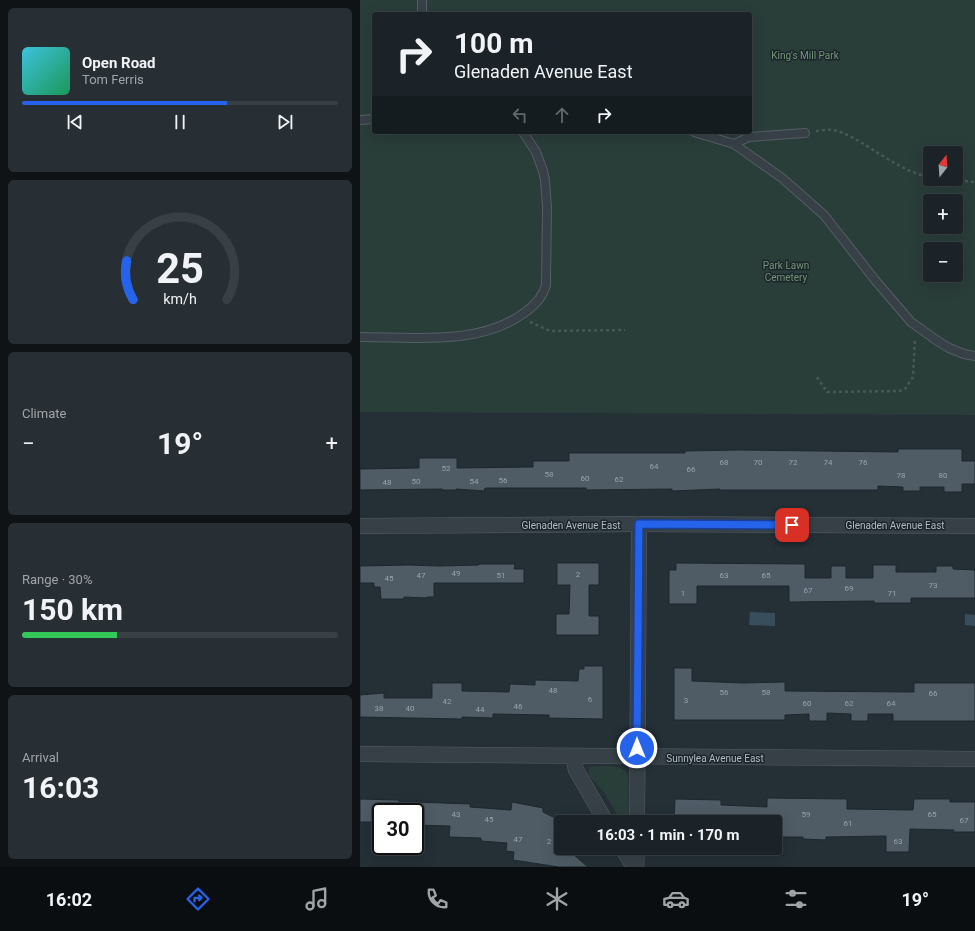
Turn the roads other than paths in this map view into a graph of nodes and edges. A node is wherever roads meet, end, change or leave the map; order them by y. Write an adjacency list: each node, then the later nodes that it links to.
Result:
1 (422, 0): 2 (lane)
2 (422, 12)
3 (372, 119): 4 (lane)
4 (360, 120)
5 (805, 133): 8 (lane)
6 (524, 134): 9 (lane)
7 (701, 134): 8 (lane)
8 (734, 144): 10 (lane)
9 (360, 337)
10 (975, 356)
11 (639, 524): 12 (street, Glenaden Avenue East); 13 (street, Glenaden Avenue East); 16 (street)
12 (360, 526)
13 (975, 526)
14 (360, 754): 15 (street, Sunnylea Avenue East)
15 (573, 756): 16 (street, Sunnylea Avenue East); 18 (street)
16 (637, 758): 17 (street, Sunnylea Avenue East); 19 (street)
17 (975, 759)
18 (602, 815)
19 (637, 815)
20 (627, 855): 22 (street)
21 (636, 855): 22 (street)
22 (635, 867)

